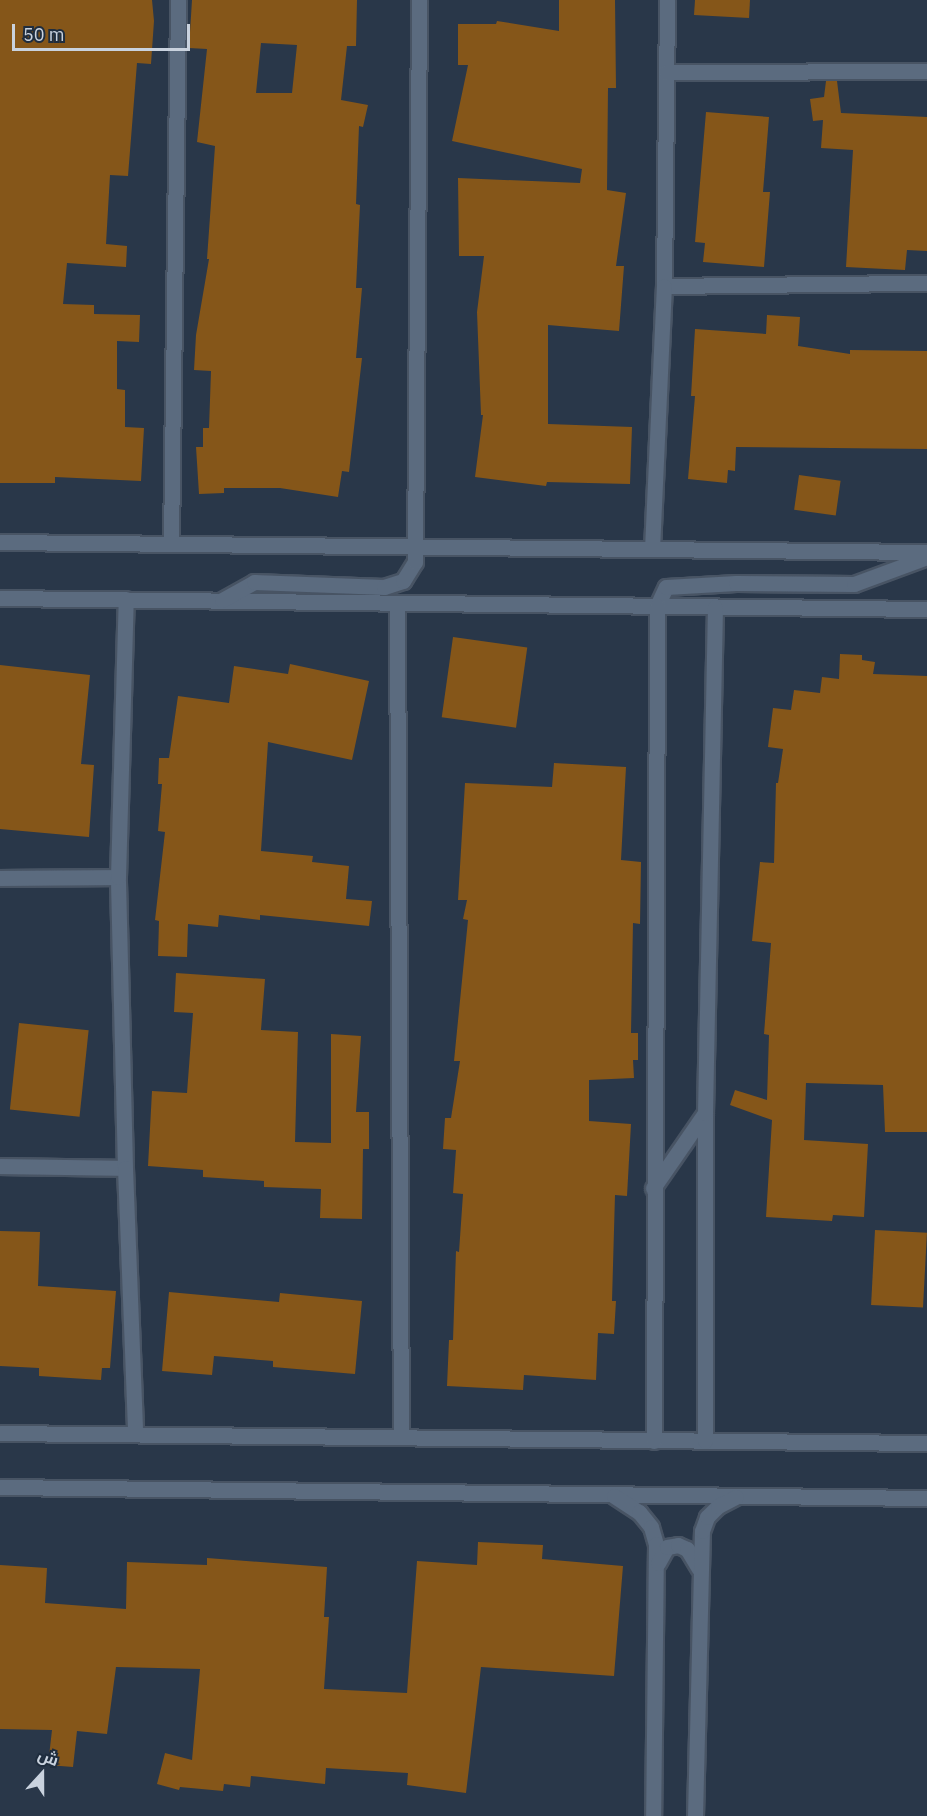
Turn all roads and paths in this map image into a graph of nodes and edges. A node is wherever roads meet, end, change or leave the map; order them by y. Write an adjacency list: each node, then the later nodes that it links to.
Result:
1 (177, 0): 9 (street)
2 (418, 0): 10 (street)
3 (667, 0): 5 (street)
4 (927, 71): 5 (street)
5 (666, 72): 7 (street)
6 (927, 283): 7 (street)
7 (664, 286): 11 (street)
8 (0, 542): 9 (street)
9 (171, 544): 10 (street)
10 (417, 547): 11 (street); 16 (street)
11 (652, 549): 12 (street)
12 (927, 552)
13 (927, 557): 18 (street)
14 (0, 598): 15 (street)
15 (126, 599): 16 (street); 21 (street)
16 (221, 601): 17 (street)
17 (397, 603): 18 (street); 29 (street)
18 (657, 606): 19 (street); 26 (street)
19 (715, 607): 20 (street); 23 (street)
20 (927, 609)
21 (118, 877): 22 (street); 25 (street)
22 (0, 878)
23 (705, 1113): 26 (street); 31 (street)
24 (0, 1166): 25 (street)
25 (125, 1167): 28 (street)
26 (653, 1188): 30 (street)
27 (0, 1433): 28 (street)
28 (135, 1434): 29 (street)
29 (401, 1437): 30 (street)
30 (654, 1440): 31 (street)
31 (705, 1441): 32 (street)
32 (927, 1443)
33 (0, 1487): 34 (street)
34 (608, 1494): 35 (street); 37 (street)
35 (742, 1495): 36 (street); 38 (street)
36 (927, 1498)
37 (657, 1570): 38 (street); 39 (street)
38 (700, 1572): 40 (street)
39 (653, 1816)
40 (695, 1816)

